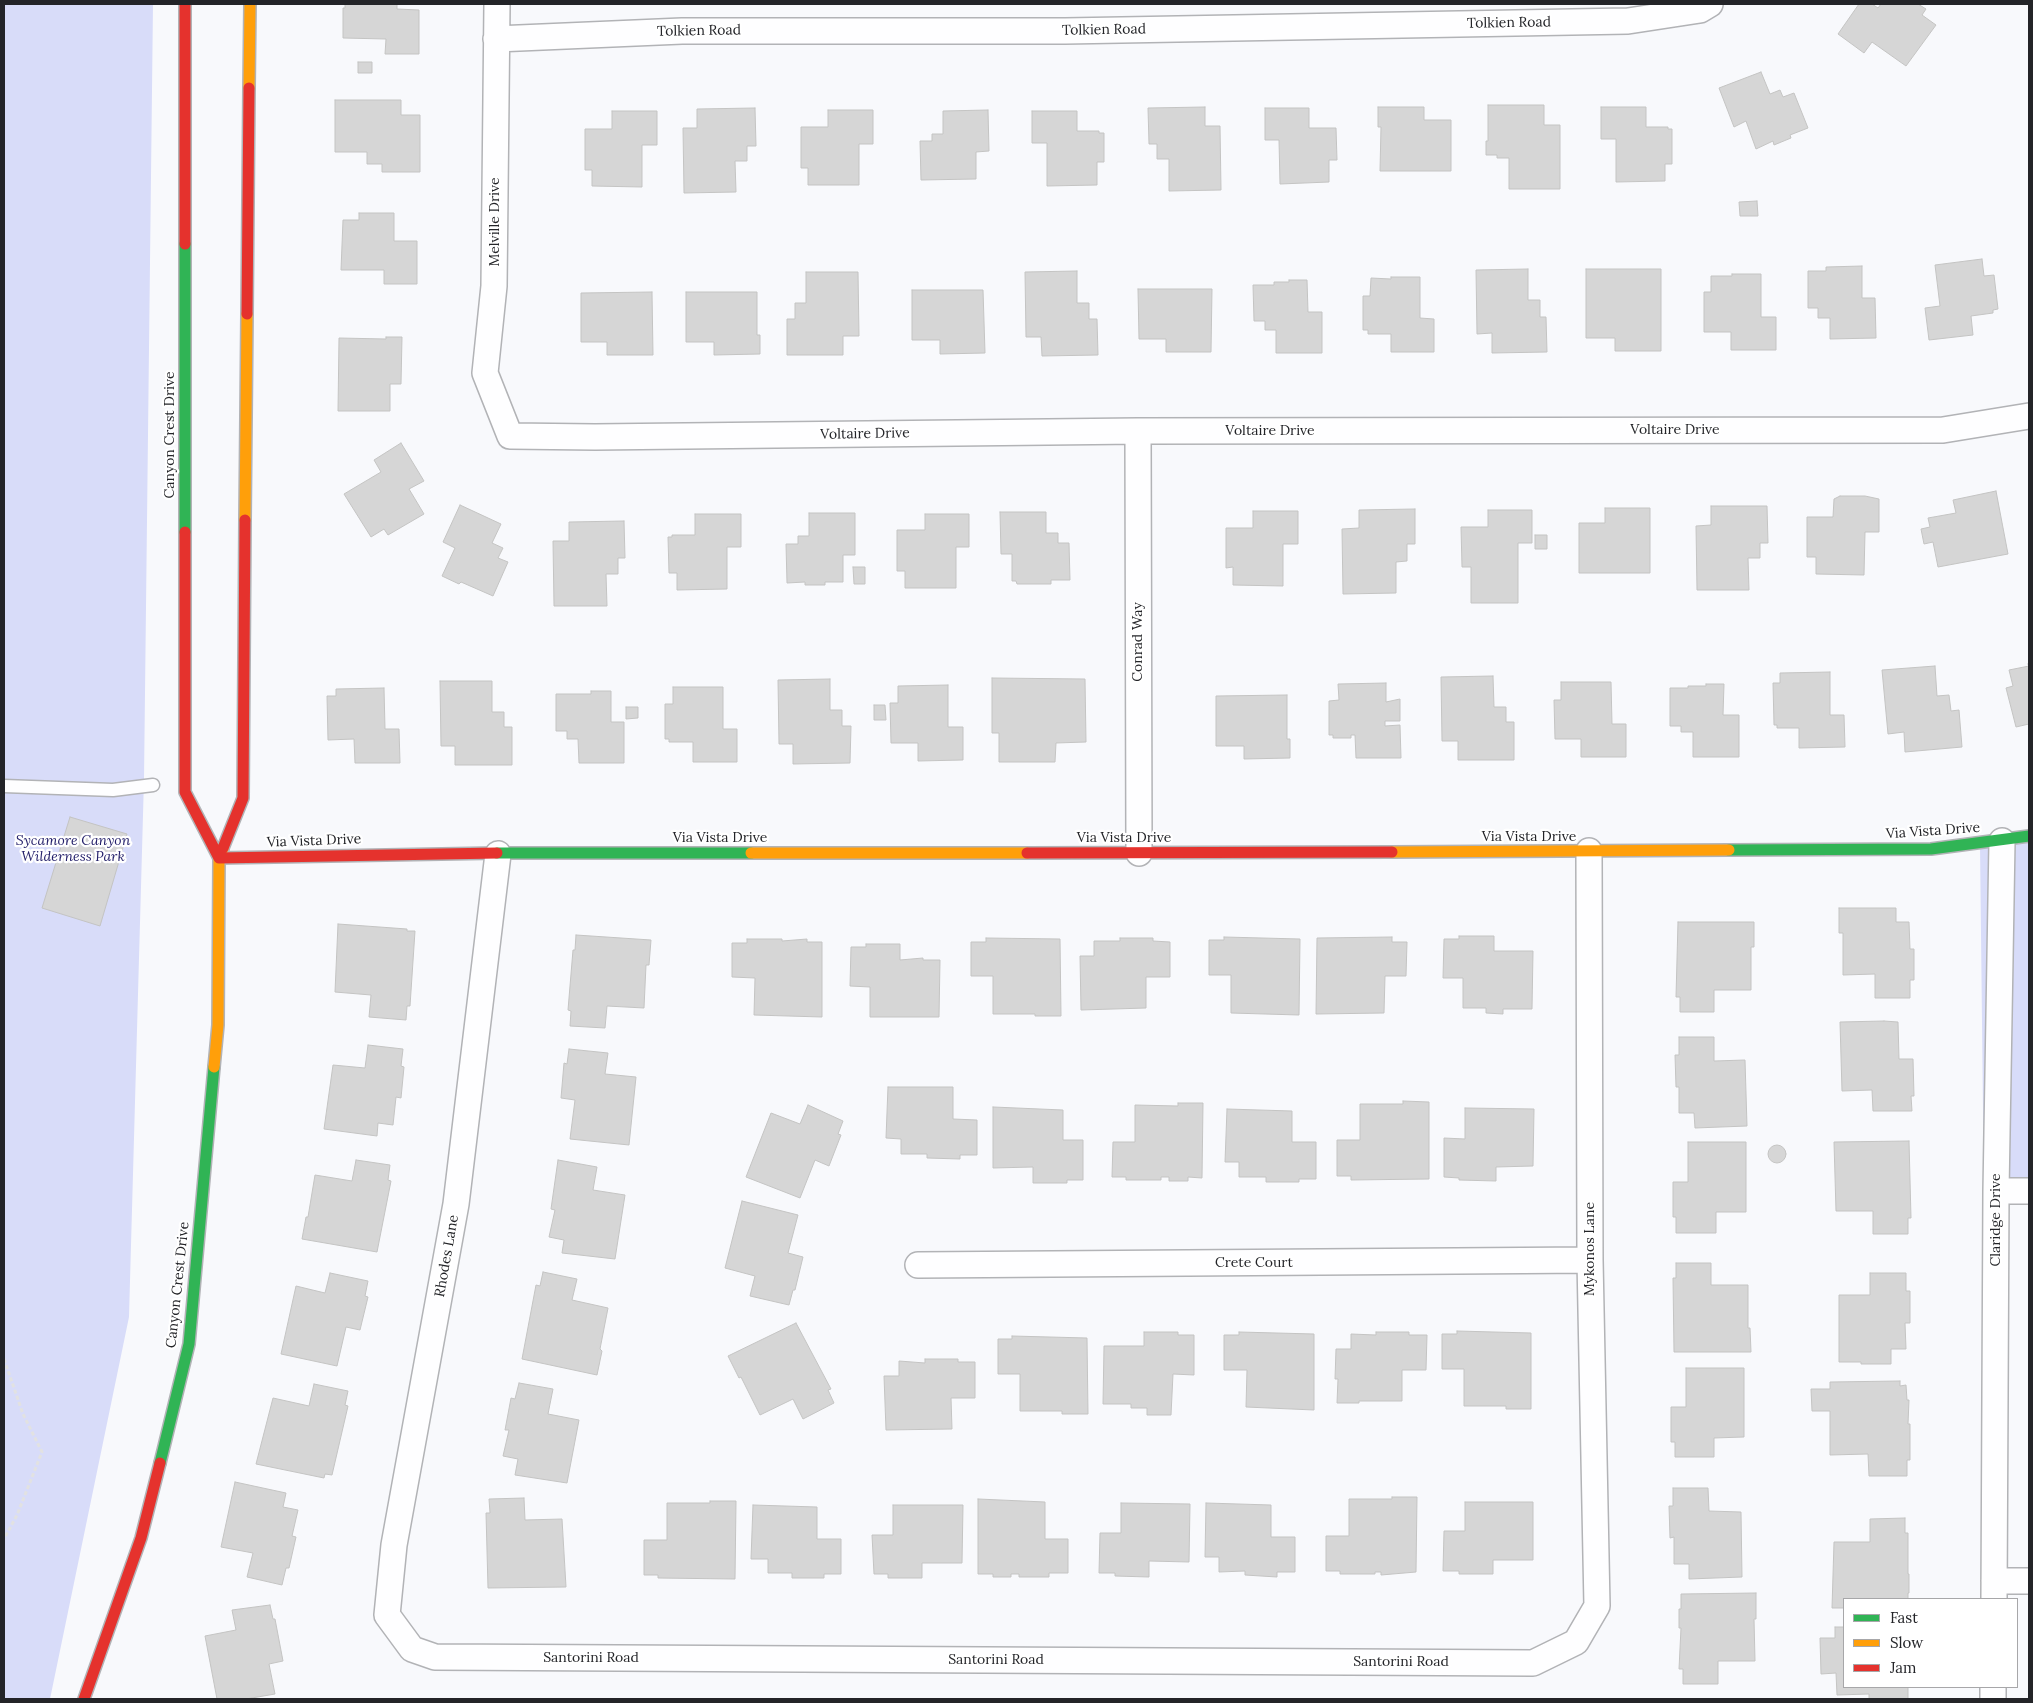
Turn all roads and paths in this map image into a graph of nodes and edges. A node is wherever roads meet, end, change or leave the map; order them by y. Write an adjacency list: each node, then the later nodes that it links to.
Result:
1 (185, 4): 16 (main road, Canyon Crest Drive)
2 (250, 4): 16 (main road, Canyon Crest Drive)
3 (497, 4): 5 (street, Melville Drive)
4 (1710, 4): 5 (street, Tolkien Road)
5 (496, 39): 8 (street, Melville Drive)
6 (2029, 416): 7 (street, Voltaire Drive)
7 (1138, 431): 8 (street, Voltaire Drive); 14 (street, Conrad Way)
8 (510, 436)
9 (153, 785): 10 (lane)
10 (4, 786)
11 (2029, 836): 12 (main road, Via Vista Drive)
12 (2002, 840): 13 (main road, Via Vista Drive); 17 (street, Claridge Drive)
13 (1589, 851): 14 (main road, Via Vista Drive); 19 (street, Mykonos Lane)
14 (1139, 853): 15 (main road, Via Vista Drive)
15 (498, 854): 16 (main road, Via Vista Drive); 26 (street, Rhodes Lane)
16 (219, 858): 27 (main road, Canyon Crest Drive)
17 (1996, 1191): 18 (street); 24 (street, Claridge Drive)
18 (2029, 1191)
19 (1590, 1260): 20 (street, Crete Court); 25 (street, Mykonos Lane)
20 (918, 1265)
21 (4, 1359): 22 (path)
22 (4, 1539)
23 (2029, 1582): 24 (street)
24 (1994, 1590)
25 (1576, 1642): 26 (street, Santorini Road)
26 (412, 1649)
27 (84, 1699)

